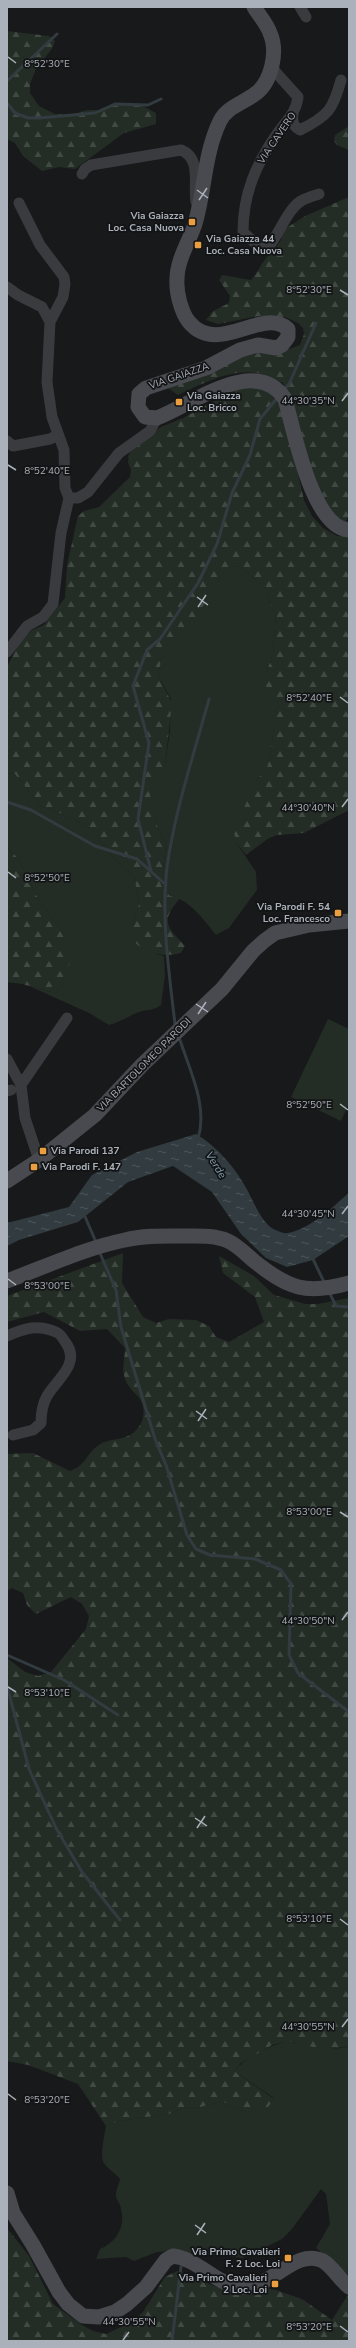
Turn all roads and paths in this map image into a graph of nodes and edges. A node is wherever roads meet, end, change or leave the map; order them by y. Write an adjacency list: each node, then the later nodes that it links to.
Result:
1 (254, 7): 4 (main road, VIA GAIAZZA)
2 (300, 7): 3 (street)
3 (306, 17)
4 (271, 67): 6 (street, VIA CAVERO); 10 (main road, VIA GAIAZZA)
5 (341, 80): 6 (street)
6 (293, 114): 8 (street, VIA CAVERO)
7 (82, 174): 10 (street, VIA GAIAZZA)
8 (319, 194)
9 (19, 203): 12 (street)
10 (199, 207): 13 (main road, VIA GAIAZZA)
11 (7, 287): 12 (street)
12 (50, 322): 14 (street)
13 (157, 418): 16 (street); 17 (main road)
14 (58, 435): 15 (street); 16 (street)
15 (7, 442)
16 (68, 498): 18 (street)
17 (349, 530)
18 (7, 652)
19 (349, 921): 23 (main road, VIA BARTOLOMEO PARODI)
20 (67, 1018): 22 (street)
21 (7, 1059): 22 (street)
22 (21, 1085): 23 (street)
23 (39, 1160): 24 (main road, VIA BARTOLOMEO PARODI)
24 (7, 1181)
25 (7, 1281): 26 (main road)
26 (349, 1283)
27 (7, 1336): 28 (street)
28 (12, 1436)
29 (7, 2193): 30 (main road)
30 (349, 2287)

